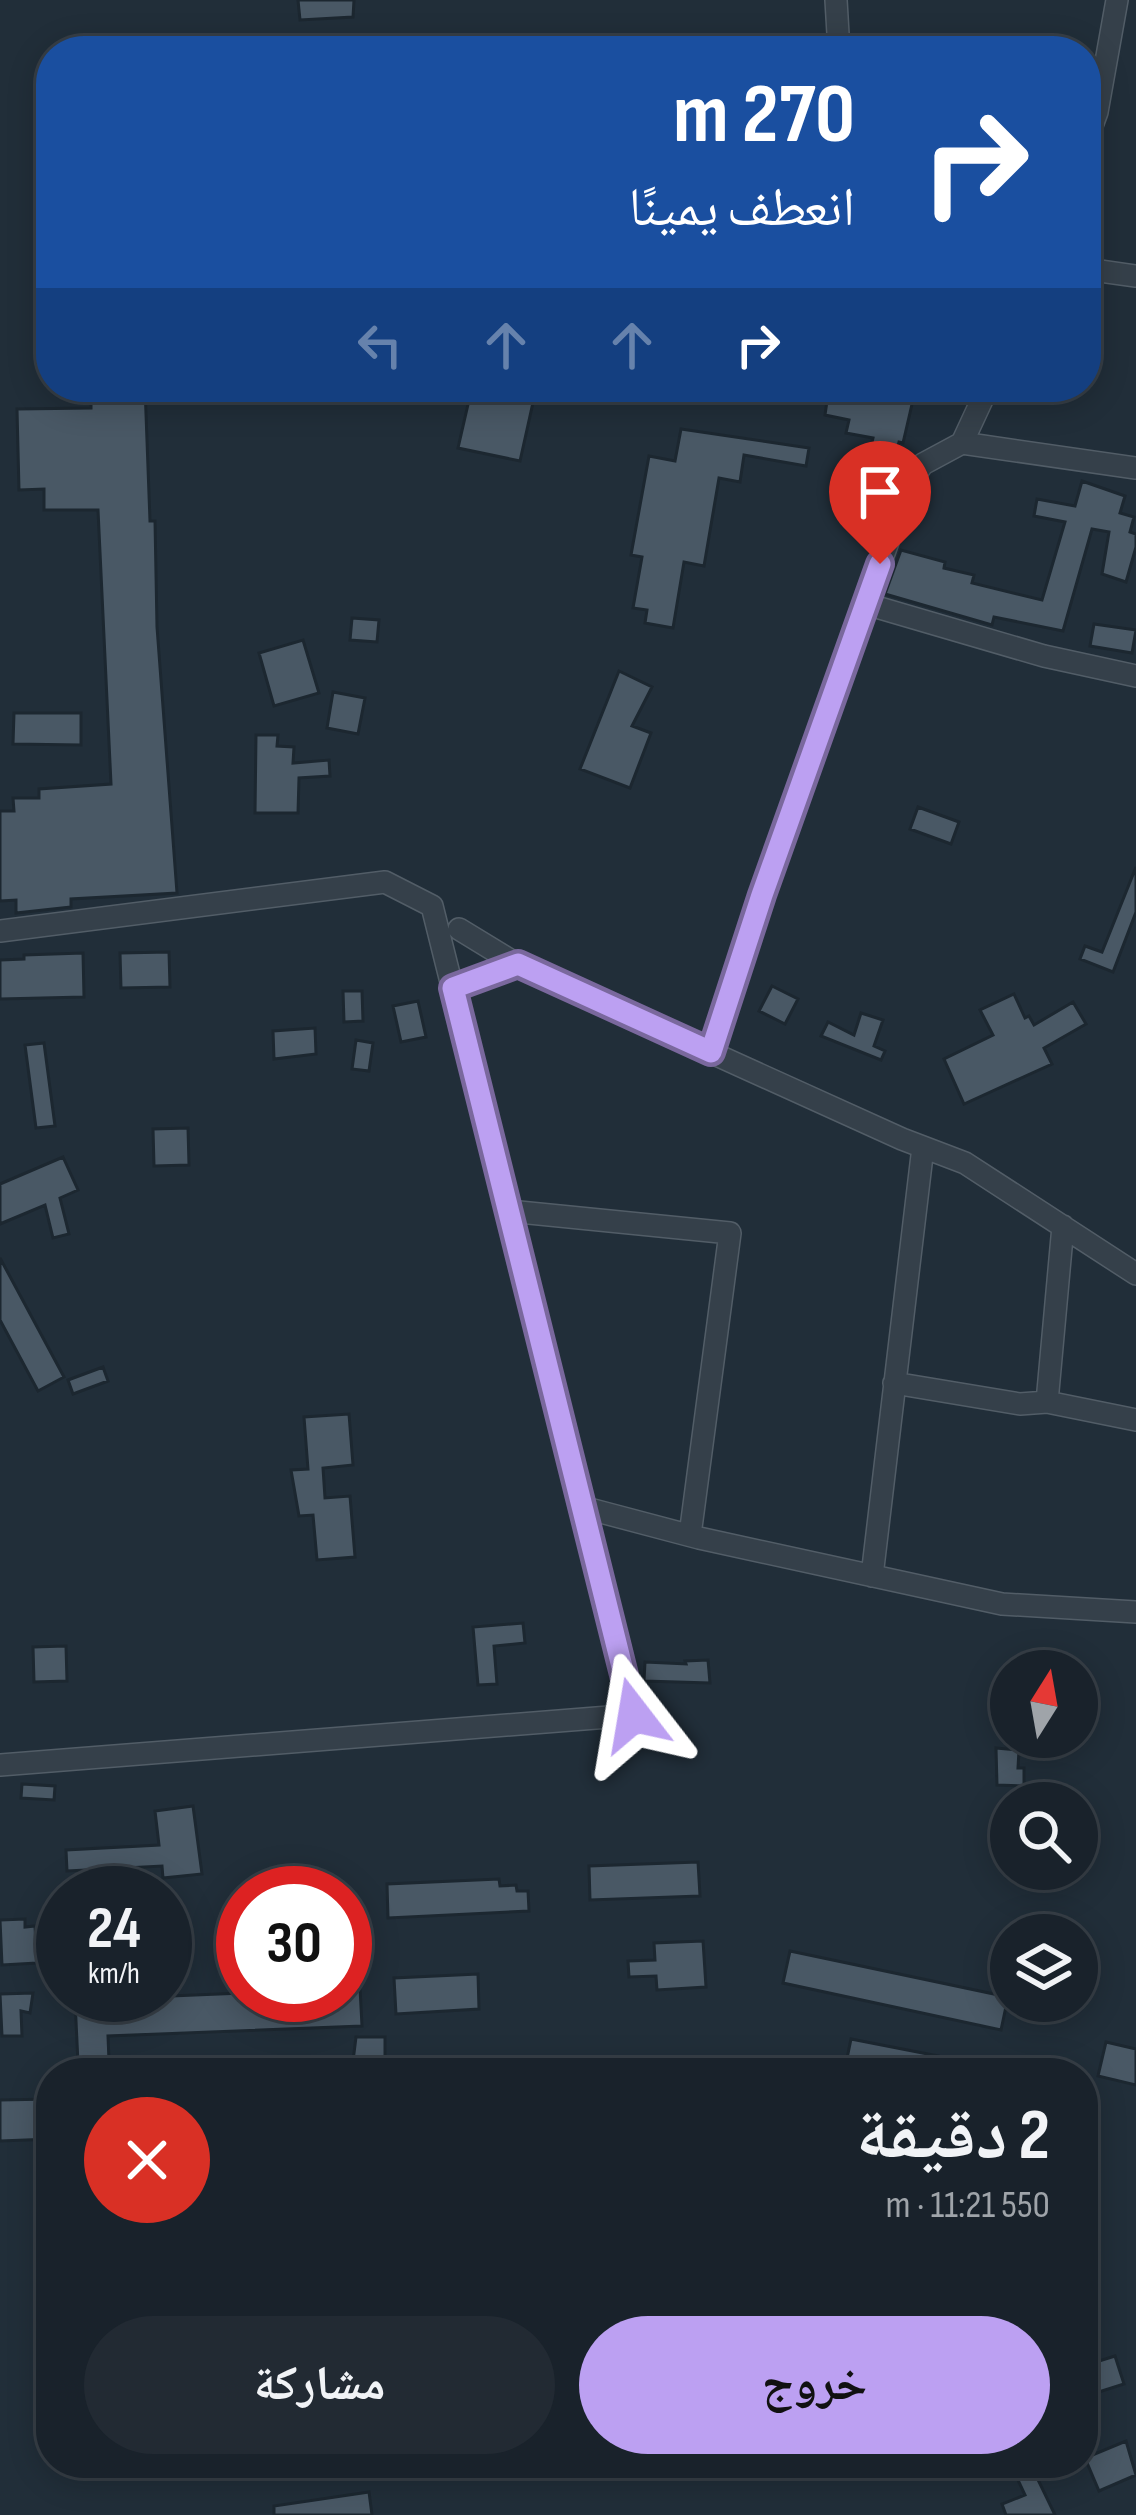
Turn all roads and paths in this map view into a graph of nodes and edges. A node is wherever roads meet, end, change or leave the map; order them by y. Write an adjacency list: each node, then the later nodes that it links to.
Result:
1 (836, 0): 3 (street)
2 (1117, 0): 4 (street)
3 (838, 36)
4 (1101, 70)
5 (1101, 271): 6 (street)
6 (1136, 276)
7 (981, 402): 8 (street)
8 (962, 443): 9 (street); 10 (street)
9 (1136, 468)
10 (866, 604): 11 (street); 16 (street)
11 (1136, 676)
12 (459, 929): 14 (street)
13 (0, 931): 15 (street)
14 (518, 964): 15 (street); 16 (street)
15 (453, 988): 18 (street)
16 (711, 1052): 17 (street)
17 (922, 1147): 19 (street); 21 (street)
18 (508, 1211): 24 (street); 25 (street)
19 (1063, 1226): 20 (street); 22 (street)
20 (1136, 1274)
21 (895, 1383): 22 (street); 26 (street)
22 (1047, 1402): 23 (street)
23 (1136, 1420)
24 (582, 1507): 25 (street); 28 (street)
25 (690, 1535): 26 (street)
26 (872, 1576): 27 (street)
27 (1136, 1612)
28 (0, 1766)

